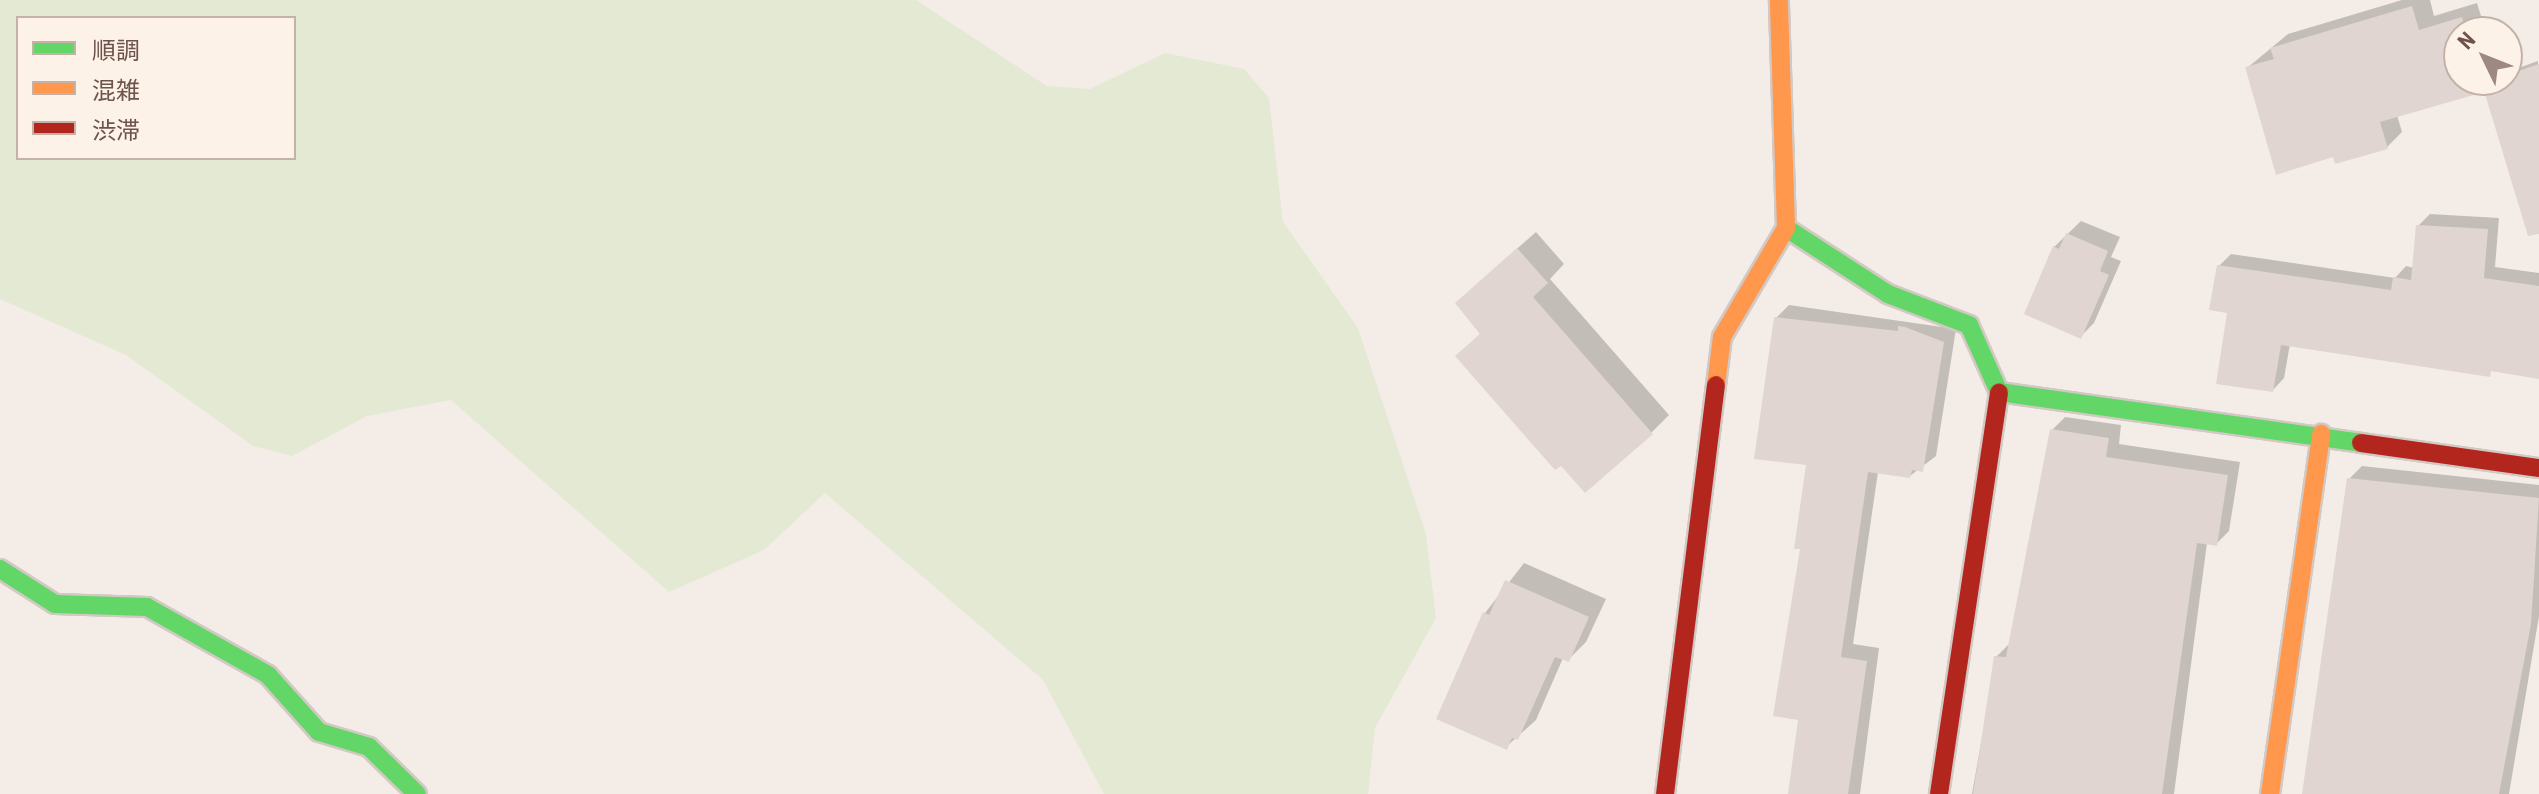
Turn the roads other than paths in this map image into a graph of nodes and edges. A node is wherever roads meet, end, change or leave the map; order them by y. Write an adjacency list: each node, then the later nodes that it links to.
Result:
1 (1781, 2): 2 (street)
2 (1786, 228): 3 (street); 8 (street)
3 (1999, 392): 4 (street); 9 (street)
4 (2321, 434): 5 (street); 10 (street)
5 (2539, 468)
6 (0, 569): 7 (street)
7 (417, 794)
8 (1665, 794)
9 (1939, 794)
10 (2270, 794)

